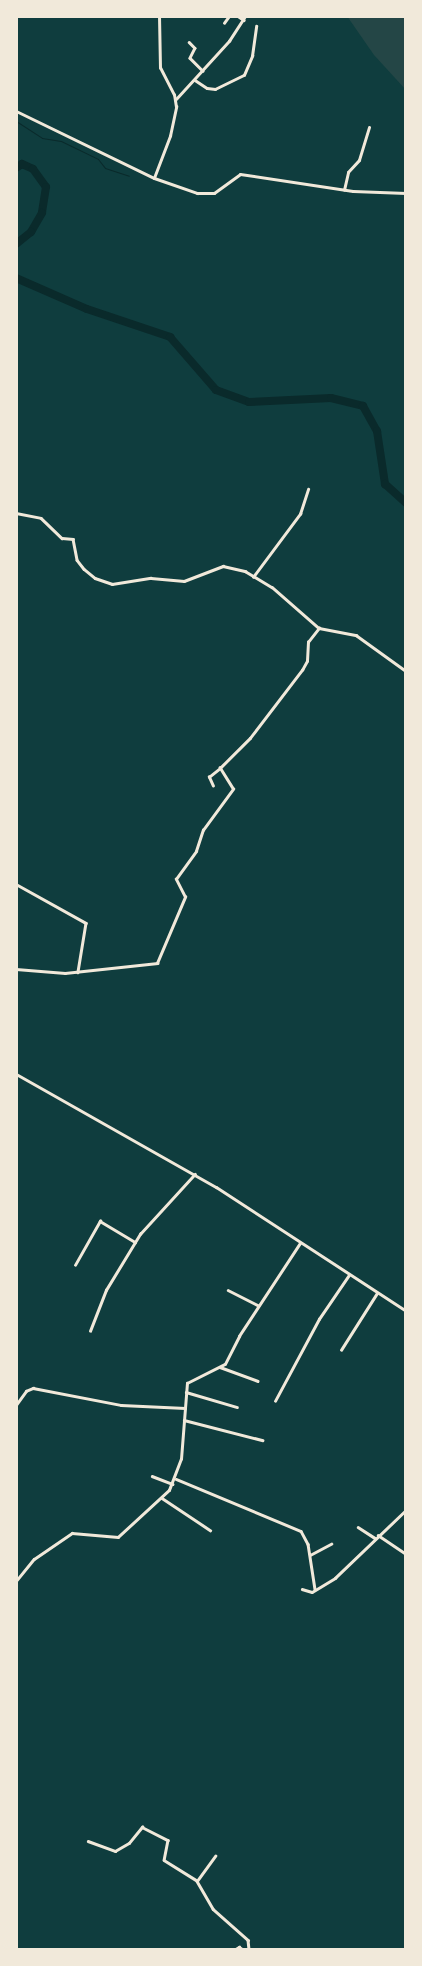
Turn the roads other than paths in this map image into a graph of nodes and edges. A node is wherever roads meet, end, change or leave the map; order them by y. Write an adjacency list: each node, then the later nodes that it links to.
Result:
1 (159, 16): 10 (street)
2 (229, 16): 5 (street)
3 (238, 16): 4 (street)
4 (245, 18): 8 (street)
5 (224, 23)
6 (256, 26): 9 (street)
7 (189, 42): 8 (street)
8 (203, 71): 9 (street)
9 (195, 80): 10 (street)
10 (176, 99): 13 (street)
11 (16, 110): 13 (street)
12 (369, 127): 14 (street)
13 (154, 178): 14 (street)
14 (344, 190): 15 (street)
15 (406, 193)
16 (308, 489): 18 (street)
17 (16, 513): 18 (street)
18 (253, 577): 19 (street)
19 (319, 628): 20 (street); 21 (street)
20 (406, 671)
21 (220, 768): 22 (street); 25 (street)
22 (213, 786)
23 (16, 884): 25 (street)
24 (16, 969): 25 (street)
25 (78, 972)
26 (16, 1074): 27 (street)
27 (194, 1174): 28 (street); 29 (street)
28 (135, 1242): 30 (street); 36 (street)
29 (300, 1243): 31 (street); 34 (street)
30 (75, 1265)
31 (349, 1275): 33 (street); 41 (street)
32 (228, 1290): 34 (street)
33 (377, 1292): 35 (street); 37 (street)
34 (258, 1305): 38 (street)
35 (406, 1311)
36 (90, 1331)
37 (340, 1350)
38 (220, 1367): 39 (street); 40 (street)
39 (258, 1381)
40 (186, 1392): 43 (street); 44 (street)
41 (275, 1401)
42 (16, 1405): 44 (street)
43 (237, 1407)
44 (185, 1408): 45 (street)
45 (184, 1420): 46 (street); 48 (street)
46 (262, 1440)
47 (152, 1476): 49 (street)
48 (176, 1479): 49 (street); 57 (street)
49 (173, 1484): 50 (street)
50 (162, 1498): 53 (street); 58 (street)
51 (406, 1510): 54 (street)
52 (358, 1527): 54 (street)
53 (210, 1530)
54 (376, 1537): 56 (street); 60 (street)
55 (331, 1544): 57 (street)
56 (406, 1554)
57 (310, 1555): 60 (street)
58 (16, 1580)
59 (302, 1589): 60 (street)
60 (315, 1589)
61 (88, 1841): 63 (street)
62 (216, 1856): 63 (street)
63 (197, 1881): 66 (street)
64 (234, 1950): 65 (street)
65 (244, 1950)
66 (249, 1950)

